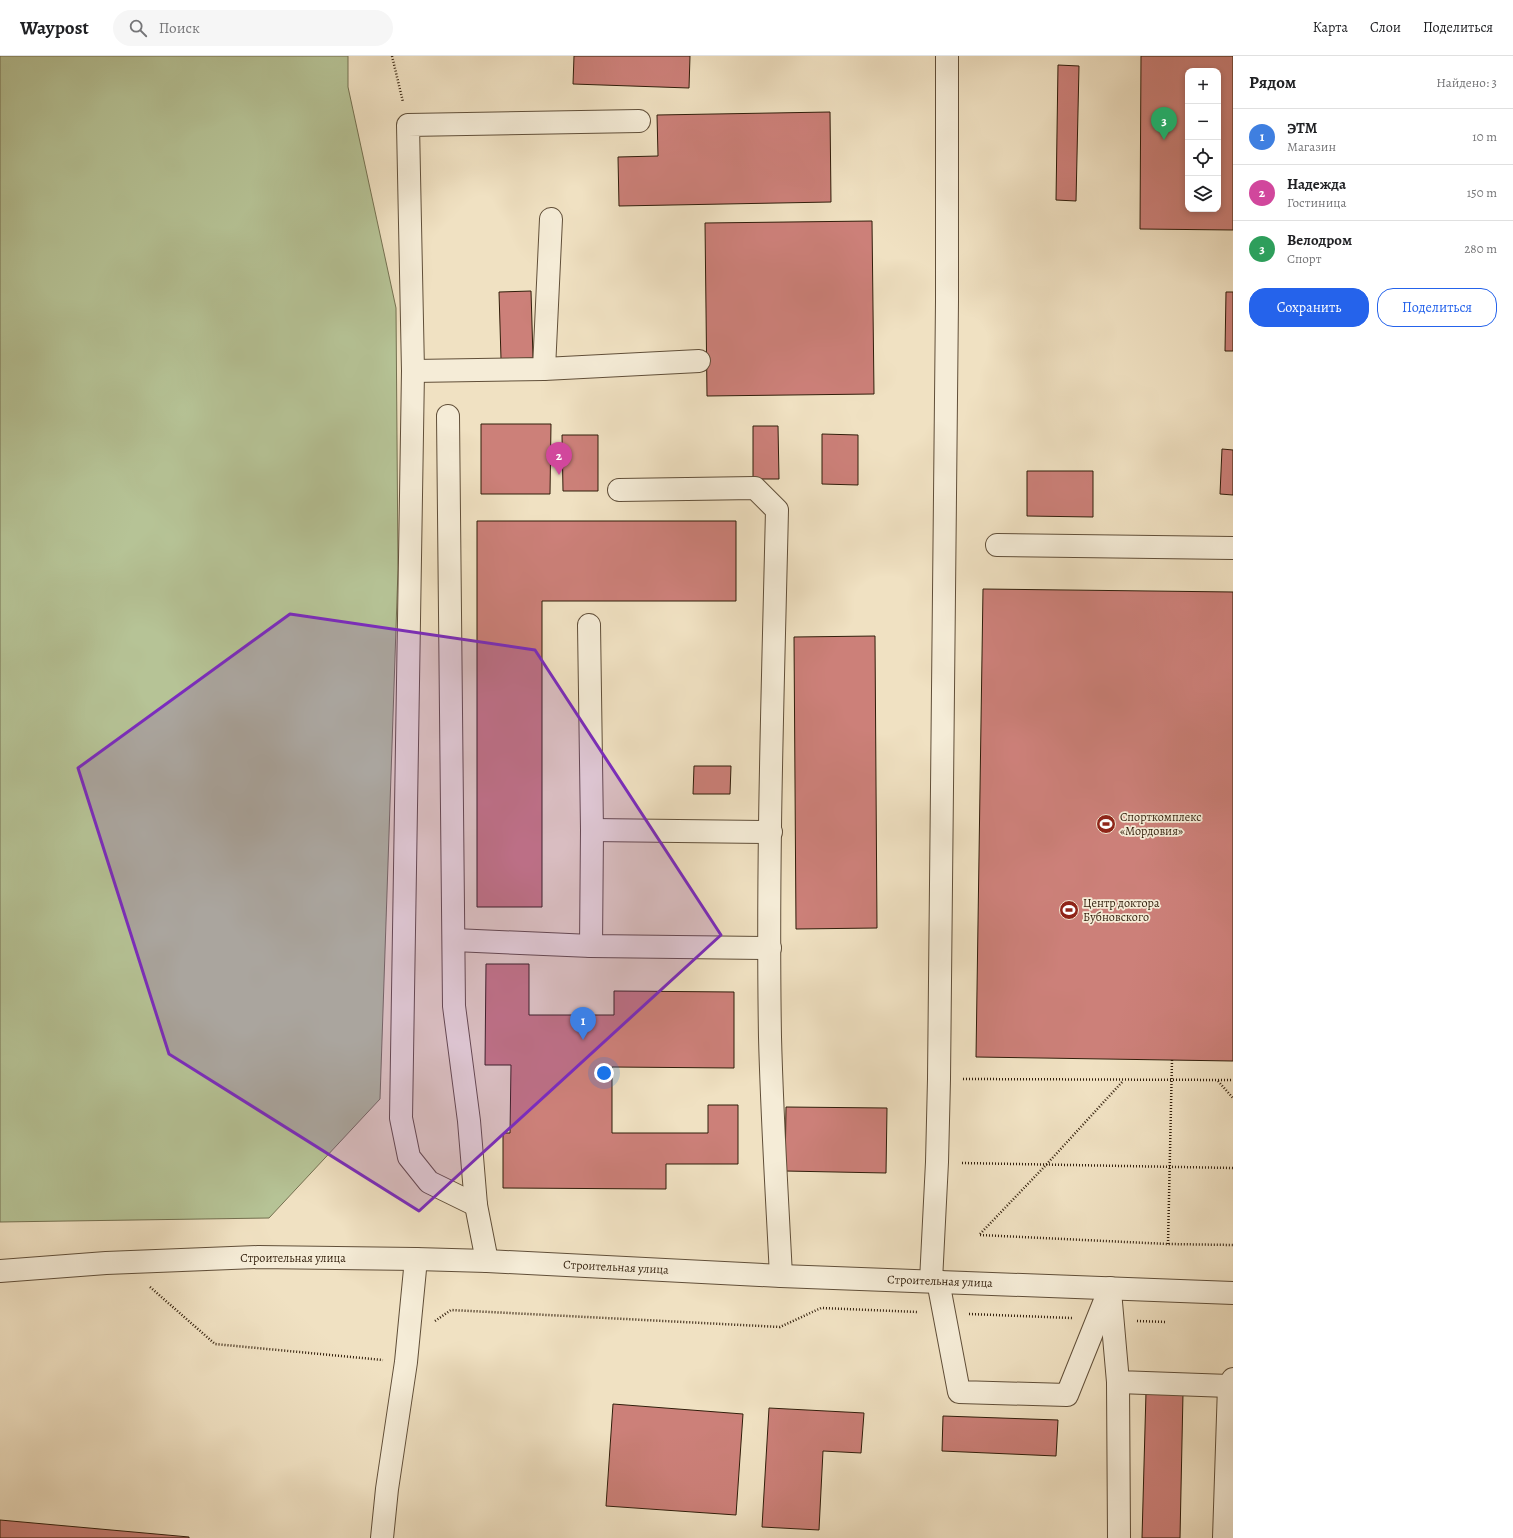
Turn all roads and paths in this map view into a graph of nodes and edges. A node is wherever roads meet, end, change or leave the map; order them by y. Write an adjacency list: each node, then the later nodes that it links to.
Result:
1 (392, 56): 4 (path)
2 (947, 56): 20 (street)
3 (639, 121): 4 (street)
4 (408, 125): 8 (street)
5 (551, 219): 7 (street)
6 (699, 361): 7 (street)
7 (544, 369): 8 (street)
8 (413, 371): 30 (street)
9 (448, 416): 16 (street)
10 (619, 490): 15 (street)
11 (997, 545): 12 (street)
12 (1233, 548)
13 (589, 625): 14 (street)
14 (592, 830): 15 (street); 17 (street)
15 (771, 832): 18 (street)
16 (454, 940): 17 (street); 30 (street)
17 (591, 946): 18 (street)
18 (770, 948): 36 (street)
19 (1172, 1060): 24 (path)
20 (939, 1079): 23 (path); 26 (street)
21 (1218, 1080): 22 (path); 24 (path); 25 (path)
22 (1233, 1080)
23 (1123, 1081): 24 (path); 27 (path)
24 (1171, 1081): 28 (path)
25 (1233, 1098)
26 (937, 1162): 27 (path); 37 (street)
27 (1046, 1165): 28 (path); 31 (path)
28 (1170, 1167): 29 (path); 31 (path)
29 (1233, 1168)
30 (476, 1205): 34 (street)
31 (1168, 1244): 32 (path)
32 (1233, 1245)
33 (416, 1260): 34 (street, Строительная улица); 35 (street, Строительная улица); 45 (street)
34 (487, 1261): 36 (street, Строительная улица)
35 (0, 1271)
36 (781, 1276): 37 (street, Строительная улица)
37 (935, 1281): 39 (street, Строительная улица); 41 (street)
38 (149, 1286): 45 (path)
39 (1110, 1288): 40 (street, Строительная улица); 42 (street)
40 (1233, 1293)
41 (944, 1313): 42 (path); 42 (street); 44 (path)
42 (1105, 1319): 43 (path); 46 (street)
43 (1166, 1322)
44 (431, 1324)
45 (406, 1362): 48 (street)
46 (1118, 1382): 47 (street); 49 (street)
47 (1231, 1383): 50 (street)
48 (382, 1538)
49 (1119, 1538)
50 (1224, 1538)

